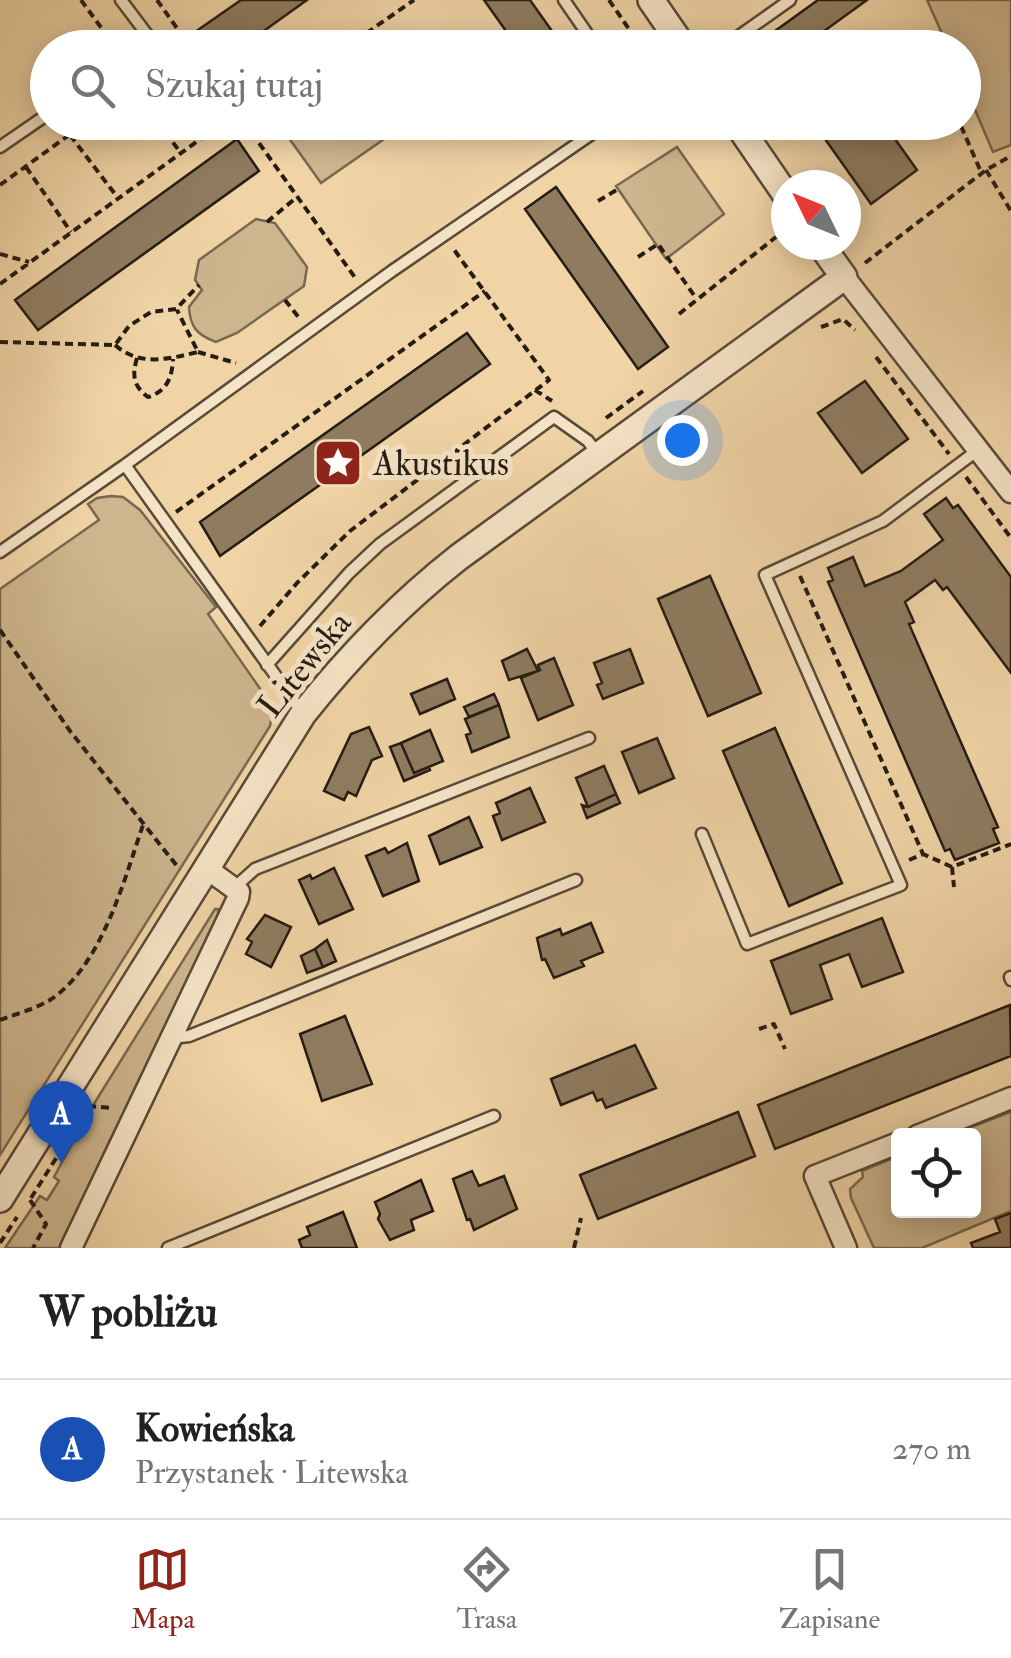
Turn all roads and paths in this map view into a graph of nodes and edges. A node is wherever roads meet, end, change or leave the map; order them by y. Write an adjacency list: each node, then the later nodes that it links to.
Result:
1 (81, 0): 9 (path)
2 (121, 0): 10 (lane)
3 (157, 0): 11 (path)
4 (414, 0): 12 (path)
5 (564, 0): 13 (lane)
6 (608, 0): 14 (path)
7 (651, 0): 15 (street)
8 (790, 0): 16 (lane)
9 (103, 30)
10 (140, 30)
11 (178, 30)
12 (371, 30)
13 (585, 30)
14 (629, 30)
15 (672, 30)
16 (748, 30)
17 (30, 127): 26 (lane)
18 (63, 140): 29 (path)
19 (74, 140): 35 (path)
20 (171, 140): 27 (path)
21 (200, 140): 27 (path)
22 (257, 140): 34 (path)
23 (583, 140): 40 (lane)
24 (748, 140): 30 (street)
25 (968, 140): 31 (path)
26 (0, 148)
27 (181, 154): 35 (path)
28 (1011, 156): 31 (path)
29 (26, 167): 32 (path); 39 (path)
30 (771, 172)
31 (984, 172): 37 (path); 46 (path)
32 (0, 185)
33 (620, 188): 36 (path)
34 (297, 197): 38 (path); 49 (path)
35 (118, 198): 39 (path)
36 (598, 201)
37 (1011, 211)
38 (268, 222)
39 (71, 232): 45 (path)
40 (443, 235): 49 (lane); 50 (path)
41 (771, 240): 51 (path)
42 (0, 254): 45 (path)
43 (638, 257): 51 (path)
44 (832, 260): 46 (street)
45 (29, 262): 47 (path)
46 (844, 277): 55 (street, Litewska); 65 (street)
47 (0, 284)
48 (199, 285): 53 (path)
49 (364, 291): 56 (lane)
50 (485, 291): 70 (path); 75 (path)
51 (697, 299): 54 (path)
52 (285, 300): 56 (path)
53 (176, 308): 59 (path); 61 (path)
54 (678, 314)
55 (815, 316): 57 (path); 66 (street, Litewska)
56 (309, 330): 64 (lane)
57 (856, 330)
58 (0, 342): 59 (path)
59 (114, 345): 62 (path)
60 (867, 346): 68 (path)
61 (198, 352): 63 (path); 64 (path)
62 (137, 358): 63 (path); 63 (path)
63 (173, 358)
64 (250, 373): 67 (lane)
65 (978, 450): 68 (lane); 69 (street)
66 (598, 456): 76 (lane); 77 (street, Litewska)
67 (125, 465): 70 (lane); 72 (lane)
68 (958, 466): 71 (path); 73 (lane)
69 (1011, 492)
70 (164, 521): 75 (lane)
71 (1011, 538)
72 (0, 552)
73 (794, 562): 82 (path); 83 (lane)
74 (0, 630): 79 (path)
75 (249, 640): 76 (lane)
76 (267, 666): 77 (lane)
77 (303, 714): 85 (street, Litewska)
78 (589, 738): 87 (lane)
79 (144, 822): 85 (path); 89 (path)
80 (702, 834): 83 (lane)
81 (1011, 844): 84 (path)
82 (923, 854): 83 (path); 84 (path)
83 (893, 867)
84 (952, 867): 88 (path)
85 (202, 875): 87 (street); 97 (street, Litewska)
86 (576, 880): 91 (lane)
87 (234, 887): 91 (street)
88 (954, 887)
89 (0, 1020)
90 (760, 1029): 92 (path)
91 (171, 1038): 101 (street)
92 (784, 1049)
93 (1011, 1098): 95 (street)
94 (494, 1116): 102 (lane)
95 (938, 1128)
96 (891, 1146): 104 (street)
97 (0, 1199)
98 (30, 1200): 100 (path)
99 (581, 1218): 103 (path)
100 (34, 1248)
101 (72, 1248)
102 (168, 1248)
103 (574, 1248)
104 (846, 1248)

